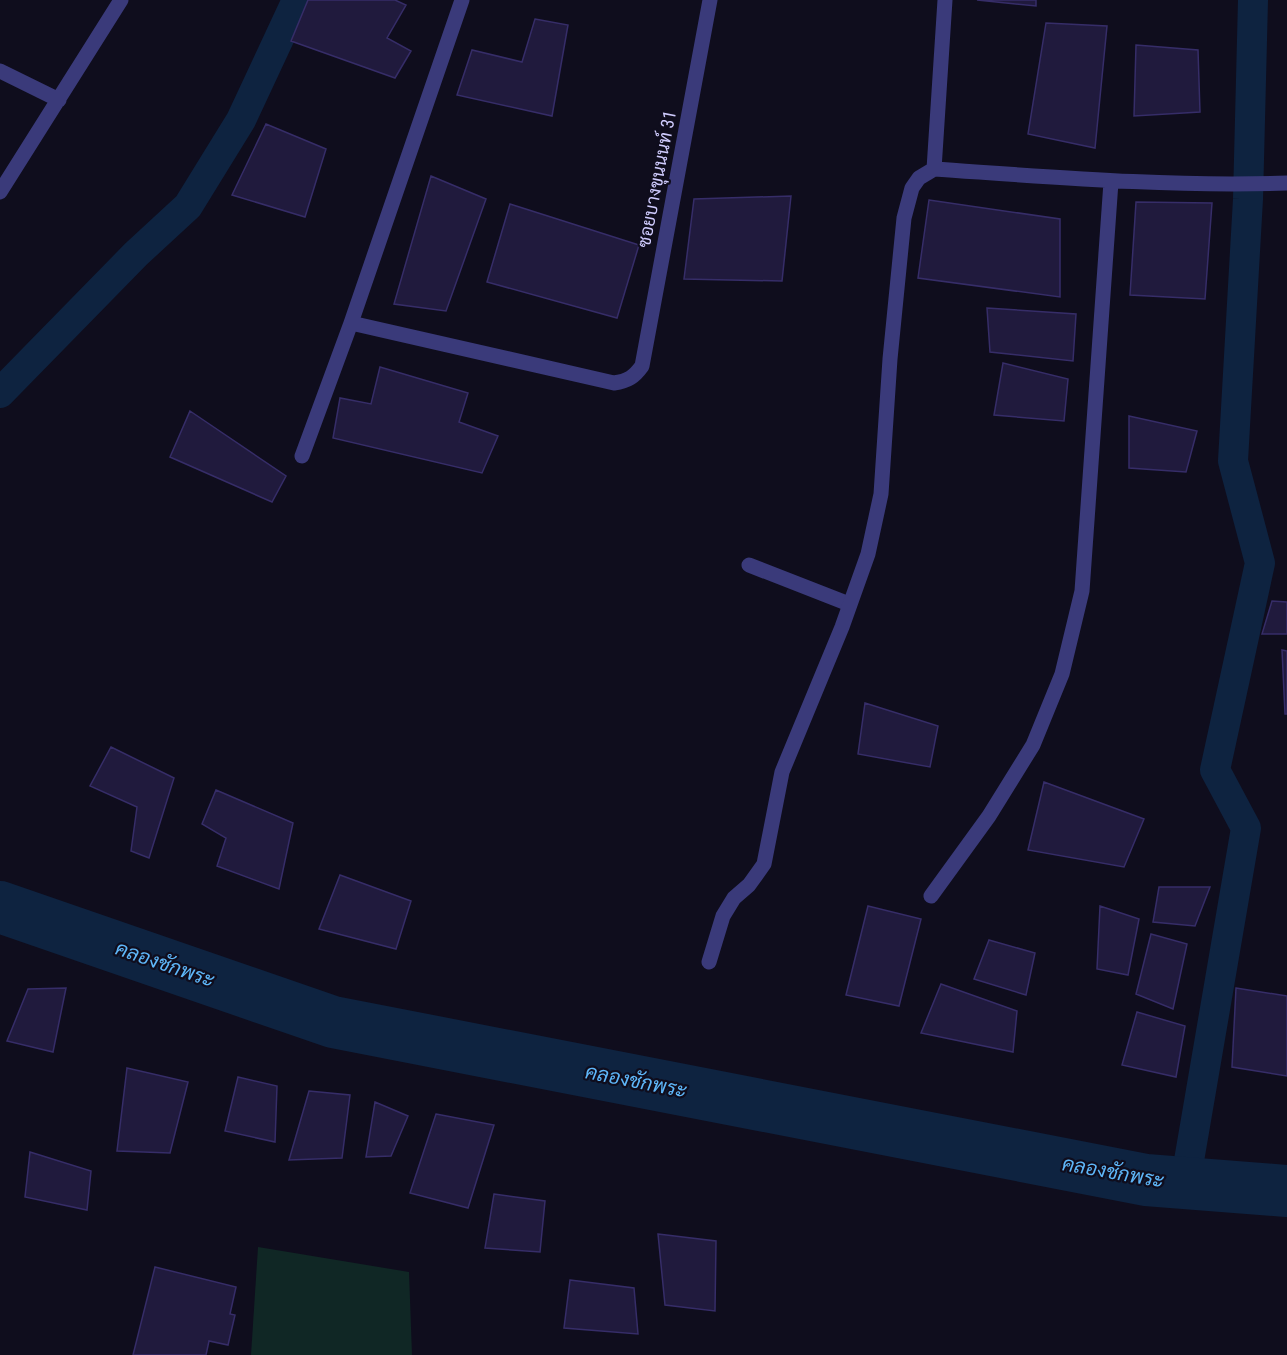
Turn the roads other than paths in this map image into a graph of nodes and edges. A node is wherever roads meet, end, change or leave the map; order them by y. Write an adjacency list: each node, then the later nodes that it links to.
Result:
1 (121, 0): 6 (street)
2 (462, 0): 11 (street)
3 (710, 0): 11 (street, ซอยบางขุนนนท์ 31)
4 (945, 0): 7 (street)
5 (0, 71): 6 (street)
6 (59, 100): 10 (street)
7 (934, 169): 8 (street); 14 (street)
8 (1111, 182): 9 (street); 15 (street)
9 (1287, 183)
10 (0, 192)
11 (351, 323): 12 (street)
12 (302, 456)
13 (749, 565): 14 (street)
14 (849, 604): 16 (street)
15 (931, 897)
16 (709, 962)

